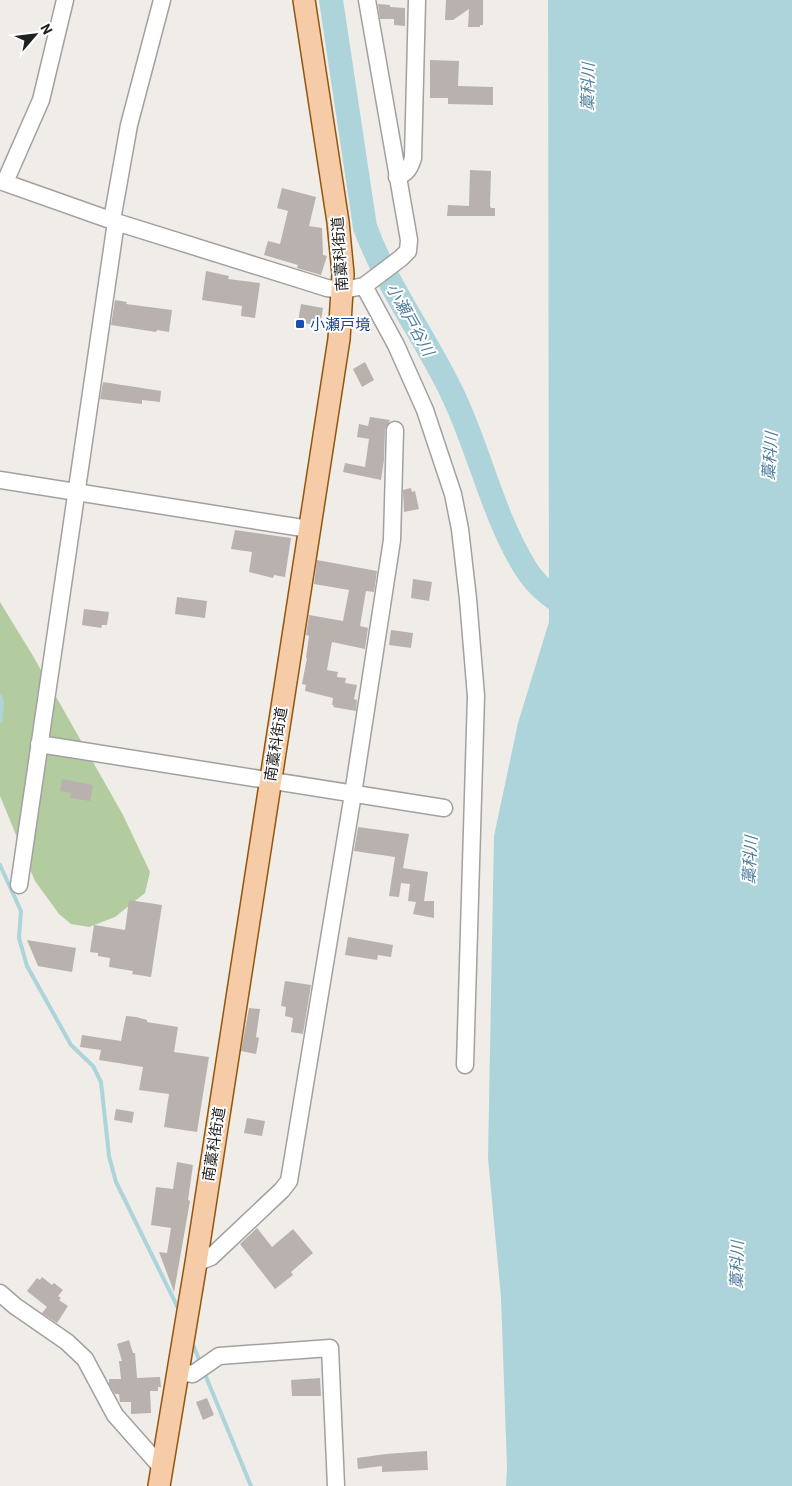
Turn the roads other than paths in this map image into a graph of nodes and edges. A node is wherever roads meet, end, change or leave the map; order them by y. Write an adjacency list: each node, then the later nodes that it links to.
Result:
1 (65, 0): 7 (street)
2 (162, 0): 8 (street)
3 (304, 0): 10 (main road, 南藁科街道)
4 (367, 0): 6 (street)
5 (418, 0): 6 (street)
6 (397, 178): 9 (street)
7 (2, 181): 8 (street)
8 (114, 221): 10 (street); 13 (street)
9 (364, 286): 10 (street); 20 (street)
10 (343, 290): 14 (main road, 南藁科街道)
11 (395, 430): 17 (street)
12 (0, 480): 13 (street)
13 (76, 492): 14 (street); 15 (street)
14 (309, 529): 16 (main road, 南藁科街道)
15 (39, 744): 16 (street); 19 (street)
16 (270, 781): 17 (street); 21 (main road, 南藁科街道)
17 (352, 794): 18 (street); 21 (street)
18 (444, 808)
19 (19, 885)
20 (465, 1065)
21 (196, 1263): 23 (main road, 南藁科街道)
22 (0, 1293): 24 (street)
23 (177, 1372): 24 (main road, 南藁科街道); 25 (street)
24 (161, 1477)
25 (336, 1486)

